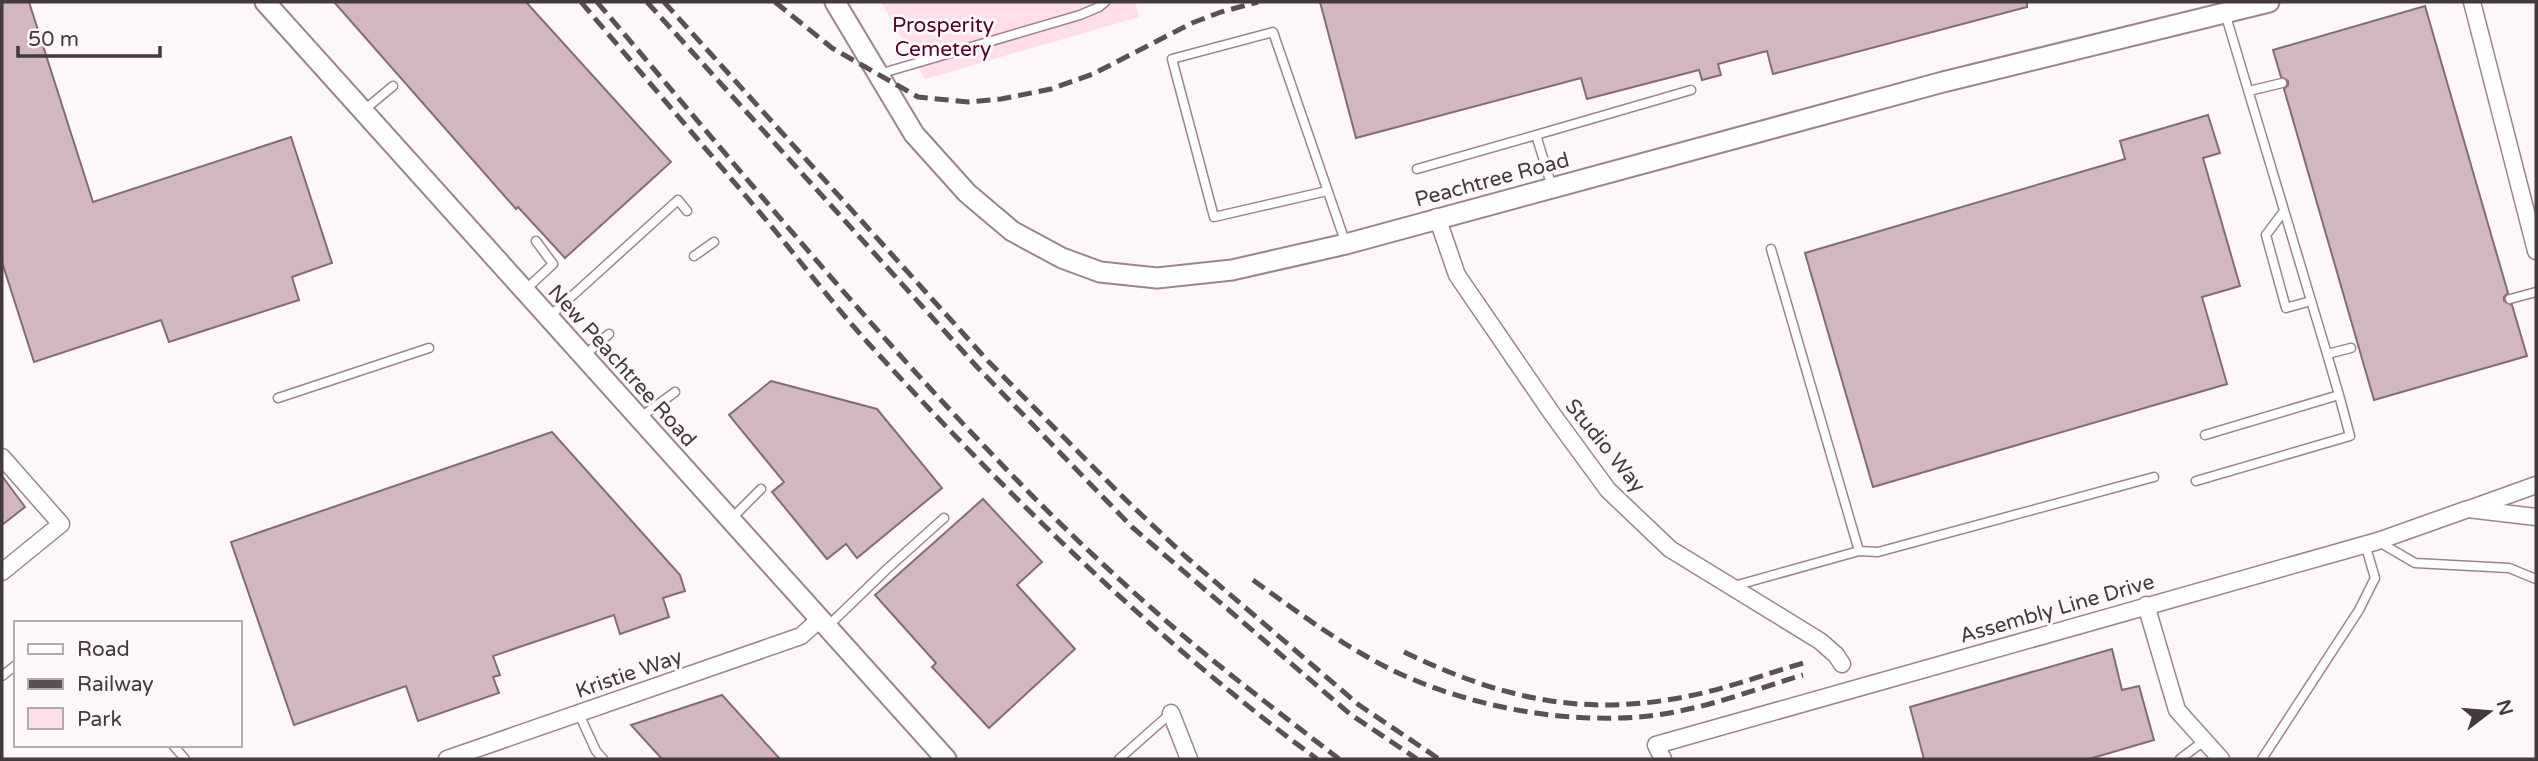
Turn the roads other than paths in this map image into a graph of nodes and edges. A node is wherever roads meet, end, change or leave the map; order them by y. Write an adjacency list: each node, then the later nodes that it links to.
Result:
1 (265, 2): 12 (street, New Peachtree Road)
2 (835, 2): 7 (street, Peachtree Road)
3 (1105, 2): 7 (lane)
4 (2269, 2): 6 (street, Peachtree Road)
5 (2472, 2): 24 (street)
6 (2225, 13): 11 (lane); 15 (street, Peachtree Road)
7 (877, 75): 22 (street, Peachtree Road)
8 (2282, 82): 11 (lane)
9 (393, 86): 12 (lane)
10 (1691, 90): 13 (lane)
11 (2249, 91): 18 (lane)
12 (362, 111): 26 (street, New Peachtree Road)
13 (1536, 135): 14 (lane); 15 (lane)
14 (1417, 169)
15 (1552, 187): 19 (street, Peachtree Road)
16 (1327, 191): 16 (lane); 22 (lane)
17 (687, 211): 30 (lane)
18 (2284, 211): 29 (lane); 29 (lane)
19 (1437, 217): 22 (street, Peachtree Road); 54 (street, Studio Way)
20 (537, 241): 26 (lane)
21 (714, 242): 25 (lane)
22 (1346, 244)
23 (1771, 248): 51 (lane)
24 (2536, 251)
25 (694, 256)
26 (524, 291): 30 (street, New Peachtree Road)
27 (2536, 292): 28 (lane)
28 (2510, 299)
29 (2311, 300): 34 (lane)
30 (548, 317): 35 (street, New Peachtree Road)
31 (609, 334): 35 (lane)
32 (429, 348): 38 (lane)
33 (2351, 348): 34 (lane)
34 (2328, 354): 37 (lane)
35 (583, 357): 39 (street, New Peachtree Road)
36 (675, 392): 39 (lane)
37 (2339, 395): 40 (lane); 43 (lane)
38 (278, 398)
39 (639, 419): 49 (street, New Peachtree Road)
40 (2205, 435)
41 (2, 457): 52 (street)
42 (2154, 477): 51 (lane)
43 (2196, 481)
44 (2536, 485): 46 (street, Assembly Line Drive)
45 (761, 489): 49 (lane)
46 (2468, 509): 47 (street, Assembly Line Drive); 50 (street, Assembly Line Drive)
47 (2536, 517)
48 (944, 518): 56 (lane)
49 (730, 520): 56 (street, New Peachtree Road)
50 (2372, 542): 53 (lane); 55 (street, Assembly Line Drive); 69 (lane)
51 (1859, 551): 54 (lane)
52 (2, 572)
53 (2536, 579)
54 (1731, 586): 57 (street, Studio Way)
55 (2146, 605): 60 (street); 61 (street, Assembly Line Drive)
56 (823, 623): 59 (street, Kristie Way); 64 (street, New Peachtree Road)
57 (1842, 664)
58 (1171, 713): 65 (lane); 66 (street)
59 (579, 714): 62 (street, Kristie Way); 63 (lane)
60 (2204, 741): 67 (lane); 68 (street)
61 (1659, 752)
62 (447, 759)
63 (603, 759)
64 (946, 759)
65 (1119, 759)
66 (1189, 759)
67 (2180, 759)
68 (2221, 759)
69 (2262, 759)

